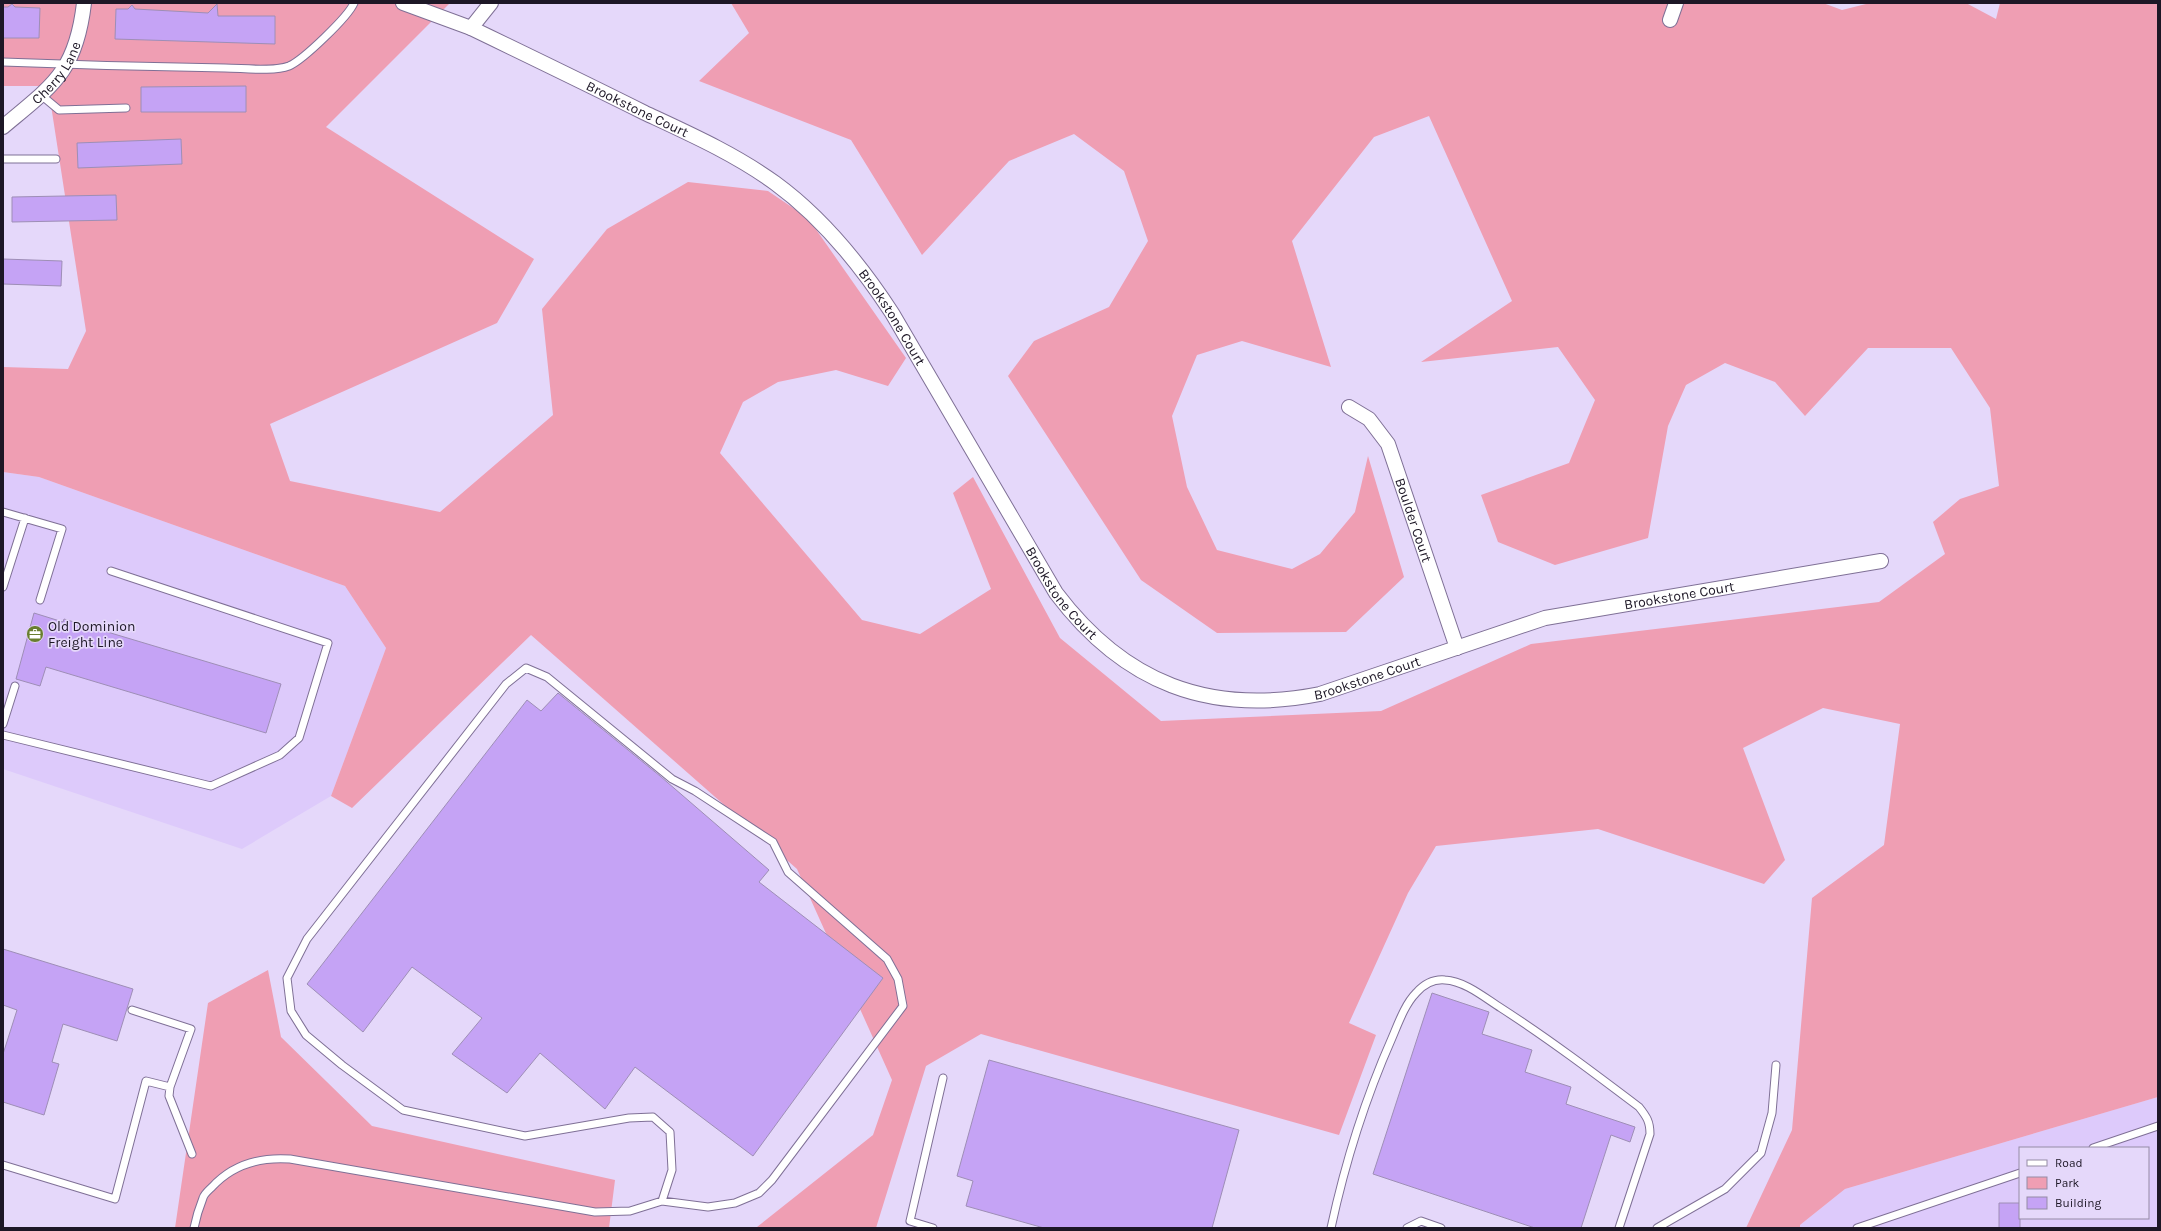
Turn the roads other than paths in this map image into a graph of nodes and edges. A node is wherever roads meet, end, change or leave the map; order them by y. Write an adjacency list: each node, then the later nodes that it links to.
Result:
1 (84, 3): 9 (street, Cherry Lane)
2 (354, 3): 9 (lane)
3 (403, 3): 7 (street, Brookstone Court)
4 (490, 3): 7 (street)
5 (1676, 3): 6 (street)
6 (1670, 20)
7 (471, 28): 22 (street, Brookstone Court)
8 (3, 62): 9 (lane)
9 (67, 64): 10 (street, Cherry Lane)
10 (41, 95): 11 (lane); 12 (street, Cherry Lane)
11 (126, 108)
12 (3, 127)
13 (3, 159): 14 (lane)
14 (56, 159)
15 (1349, 407): 22 (street, Boulder Court)
16 (3, 512): 17 (lane)
17 (25, 518): 20 (lane); 21 (lane)
18 (1881, 561): 22 (street, Brookstone Court)
19 (111, 571): 25 (lane)
20 (3, 587)
21 (40, 600)
22 (1457, 648)
23 (15, 686): 24 (lane)
24 (3, 724)
25 (3, 735)
26 (132, 1010): 29 (lane)
27 (1776, 1065): 42 (lane)
28 (943, 1078): 37 (lane)
29 (170, 1087): 32 (lane); 33 (lane)
30 (2158, 1126): 31 (lane)
31 (2096, 1147)
32 (192, 1154)
33 (3, 1165)
34 (2019, 1173): 43 (lane)
35 (662, 1201): 35 (lane); 36 (lane)
36 (194, 1228)
37 (933, 1228)
38 (1331, 1228): 41 (lane)
39 (1407, 1228): 40 (lane)
40 (1441, 1228)
41 (1619, 1228)
42 (1657, 1228)
43 (1857, 1228)

